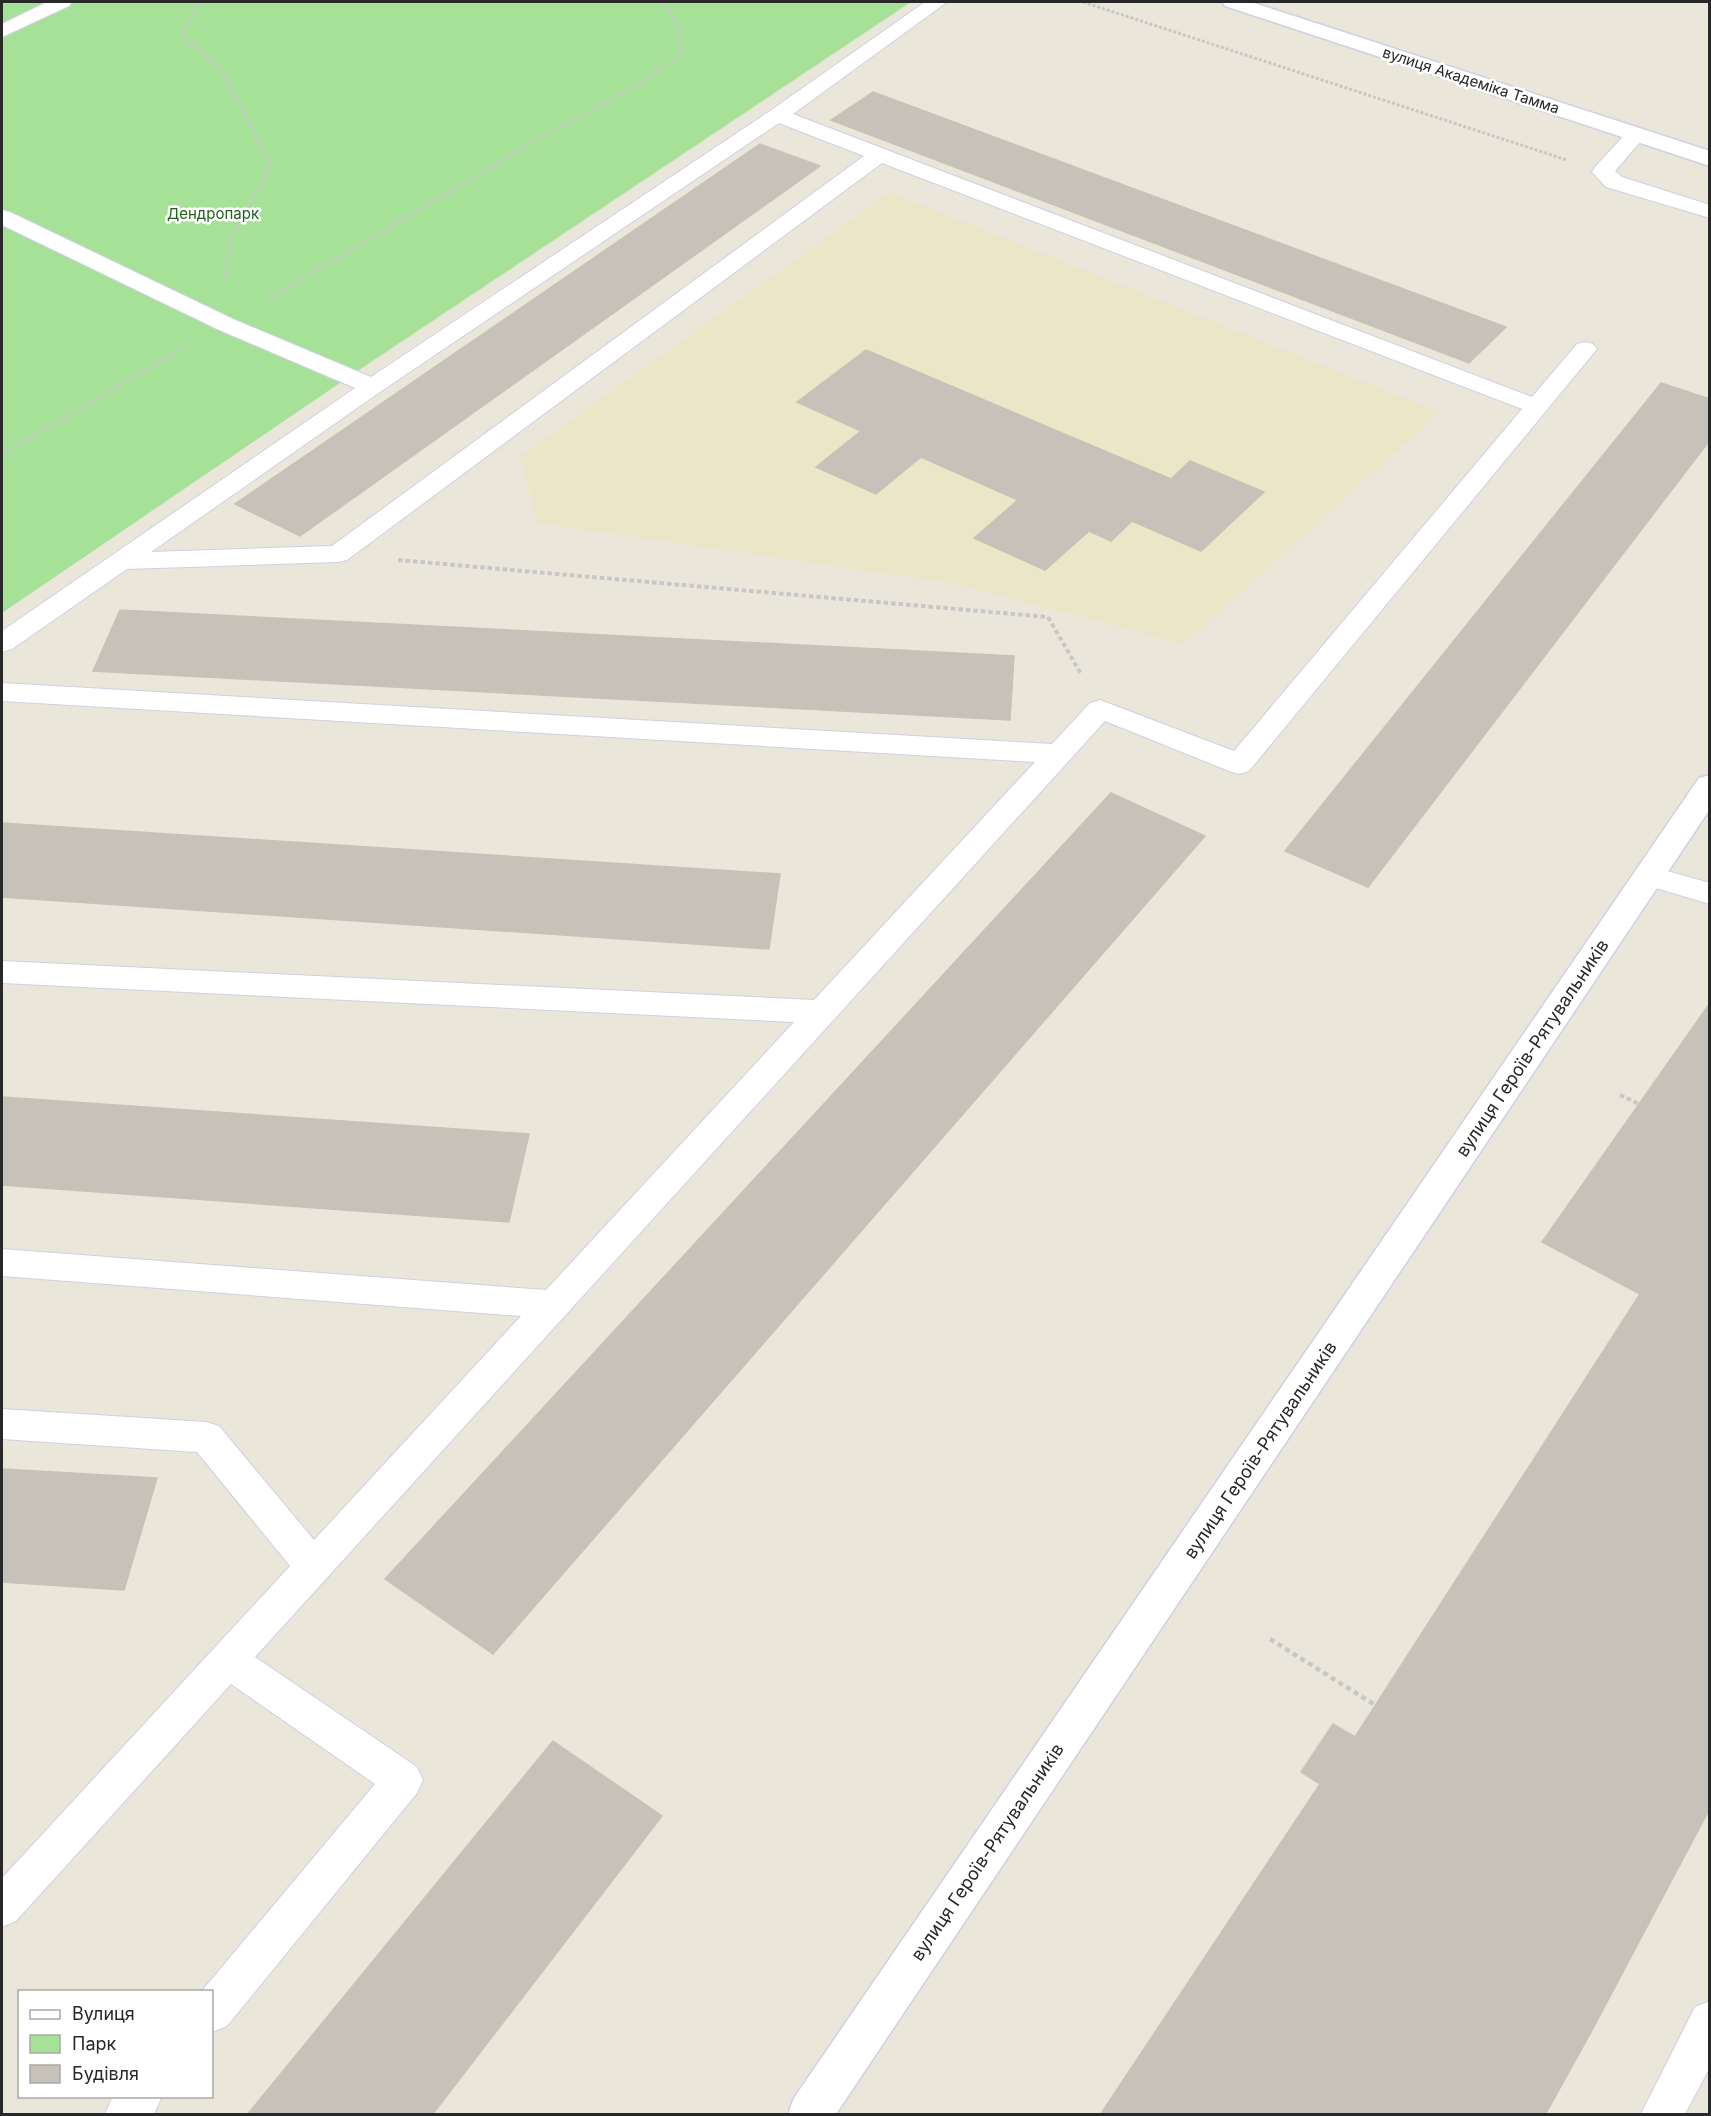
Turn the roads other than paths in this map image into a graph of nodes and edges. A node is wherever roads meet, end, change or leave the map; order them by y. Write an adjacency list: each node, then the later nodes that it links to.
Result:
1 (62, 2): 4 (lane)
2 (938, 2): 5 (lane)
3 (1232, 2): 6 (main road, вулиця Академіка Тамма)
4 (2, 31)
5 (777, 115): 7 (lane); 12 (lane)
6 (1636, 134): 8 (main road, вулиця Академіка Тамма); 9 (lane)
7 (880, 154): 13 (lane); 14 (lane)
8 (1710, 159)
9 (1710, 212)
10 (2, 217): 12 (lane)
11 (1585, 349): 13 (lane)
12 (372, 387): 14 (lane)
13 (1537, 407): 17 (lane)
14 (122, 561): 15 (lane)
15 (2, 643)
16 (2, 692): 17 (lane)
17 (1059, 754): 22 (lane)
18 (1710, 785): 19 (main road, вулиця Героїв-Рятувальників)
19 (1649, 876): 20 (lane); 33 (main road, вулиця Героїв-Рятувальників)
20 (1710, 894)
21 (2, 972): 22 (lane)
22 (822, 1012): 24 (lane)
23 (2, 1262): 24 (lane)
24 (554, 1305): 26 (lane)
25 (2, 1424): 26 (lane)
26 (313, 1567): 27 (lane)
27 (228, 1660): 28 (lane); 29 (lane)
28 (2, 1907)
29 (213, 2010)
30 (1710, 2022): 34 (lane)
31 (140, 2098): 32 (lane)
32 (126, 2115)
33 (810, 2115)
34 (1662, 2115)

